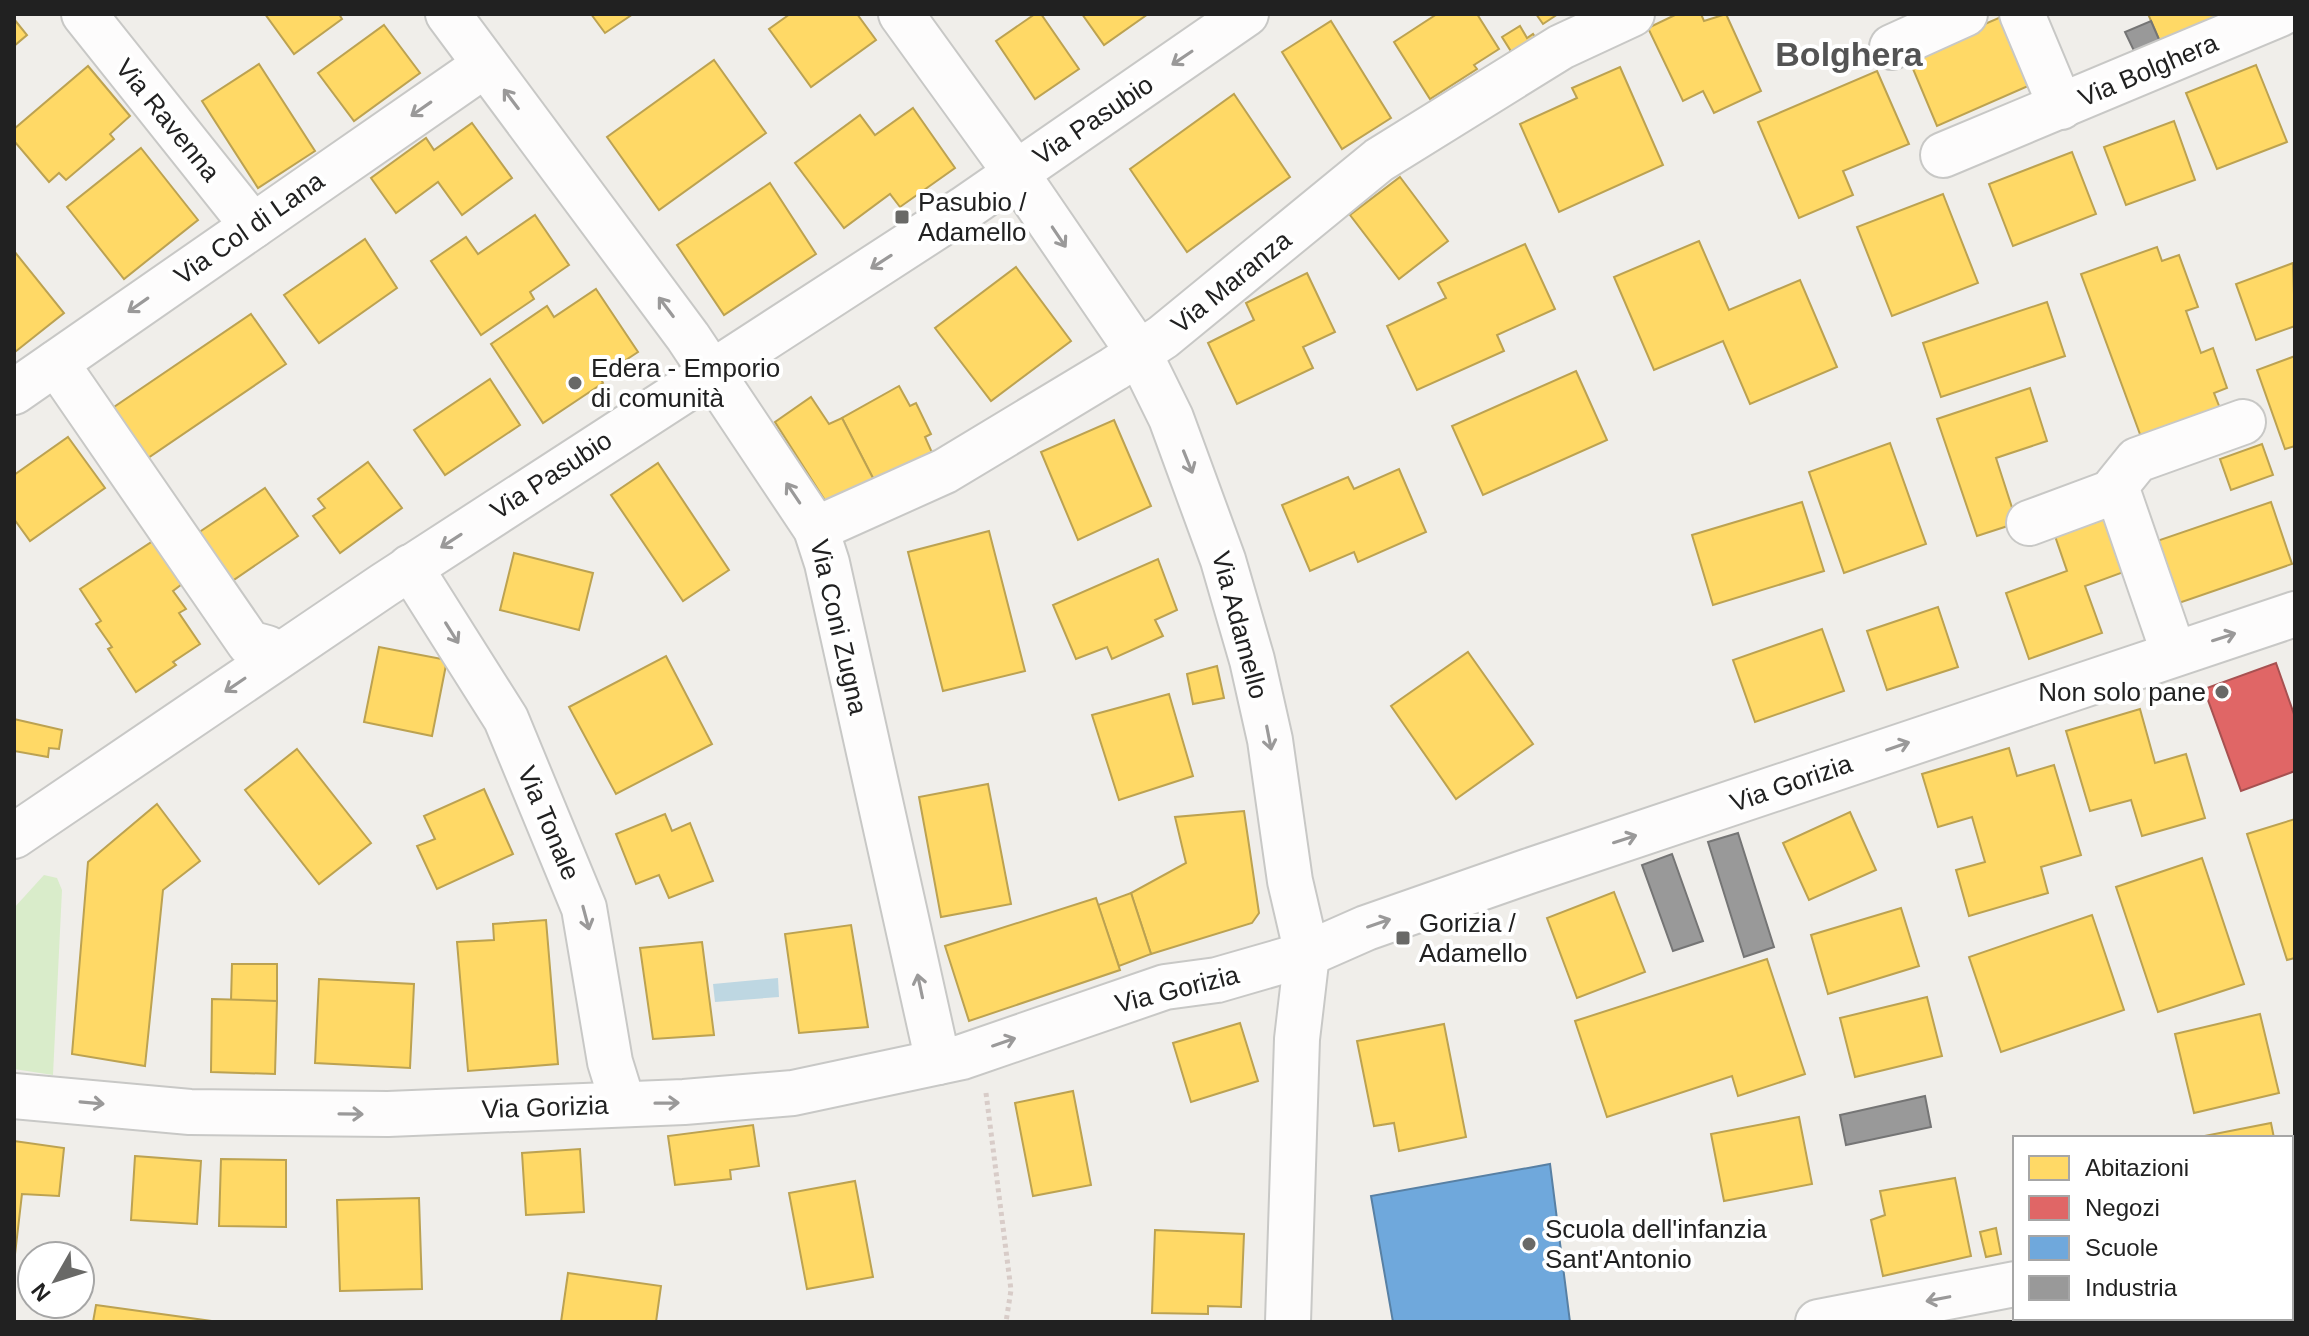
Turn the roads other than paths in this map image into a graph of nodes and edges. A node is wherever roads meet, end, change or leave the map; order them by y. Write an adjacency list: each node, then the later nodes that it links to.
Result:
1 (84, 14): 16 (street, Via Ravenna)
2 (448, 14): 12 (street, Via Coni Zugna)
3 (901, 14): 15 (street, Via Adamello)
4 (1246, 14): 15 (street, Via Pasubio, one-way to 15)
5 (1632, 14): 17 (street, Via Maranza)
6 (1965, 14): 11 (street)
7 (2022, 14): 13 (street, Via Bolghera)
8 (2280, 14): 13 (street, Via Bolghera)
9 (2287, 14): 10 (street)
10 (2295, 35)
11 (1892, 47)
12 (485, 65): 16 (street, Via Col di Lana, one-way to 16); 19 (street, Via Coni Zugna, one-way to 12)
13 (2061, 107): 14 (street, Via Bolghera)
14 (1943, 155)
15 (1016, 173): 17 (street, Via Adamello, one-way to 17); 19 (street, Via Pasubio, one-way to 19)
16 (253, 226): 18 (street, Via Col di Lana, one-way to 18)
17 (1139, 353): 24 (street, Via Maranza); 30 (street, Via Adamello, one-way to 30)
18 (56, 363): 20 (street, Via Col di Lana); 28 (street)
19 (712, 370): 24 (street, Via Coni Zugna, one-way to 19); 25 (street, Via Pasubio, one-way to 25)
20 (14, 392)
21 (2243, 422): 22 (street)
22 (2118, 490): 23 (street); 27 (street)
23 (2029, 523)
24 (816, 529): 31 (street, Via Coni Zugna, one-way to 24)
25 (410, 567): 28 (street, Via Pasubio); 33 (street, Via Tonale, one-way to 33)
26 (2295, 614): 27 (street, Via Gorizia, one-way to 26)
27 (2174, 654): 30 (street, Via Gorizia, one-way to 27)
28 (274, 659): 29 (street, Via Pasubio, one-way to 29)
29 (15, 834)
30 (1307, 954): 31 (street, Via Gorizia, one-way to 30); 35 (street, Via Adamello)
31 (938, 1062): 33 (street, Via Gorizia, one-way to 31)
32 (14, 1096): 33 (street, Via Gorizia, one-way to 33)
33 (623, 1104)
34 (2013, 1284): 36 (street, one-way to 36)
35 (1288, 1322)
36 (1818, 1322)

